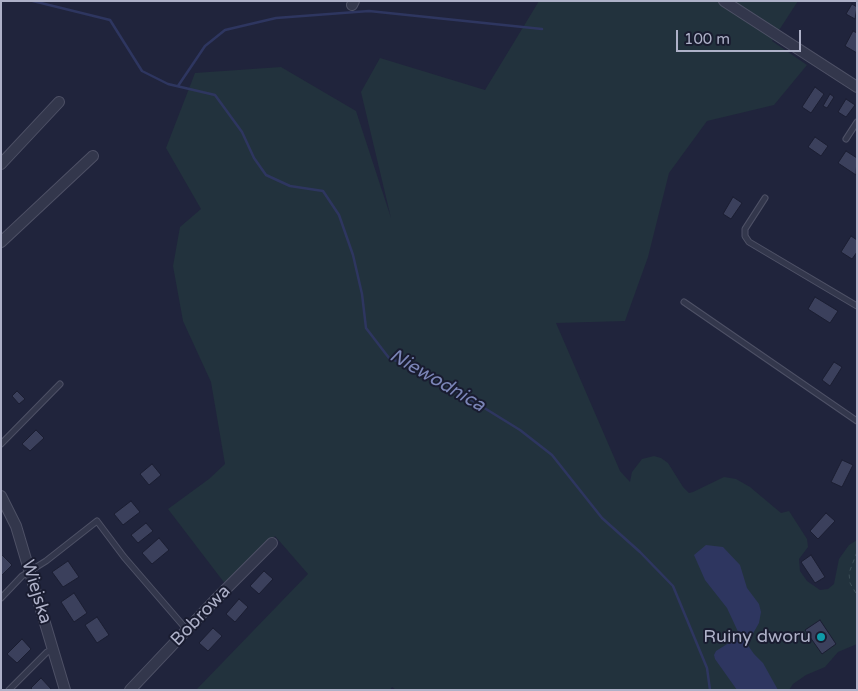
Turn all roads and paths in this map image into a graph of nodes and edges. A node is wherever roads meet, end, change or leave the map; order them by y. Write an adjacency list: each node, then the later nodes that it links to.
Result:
1 (724, 1): 2 (street)
2 (857, 88)
3 (59, 102): 7 (street)
4 (857, 122): 5 (lane)
5 (846, 139)
6 (92, 156): 9 (street)
7 (1, 164)
8 (765, 198): 11 (lane)
9 (1, 242)
10 (684, 302): 13 (lane)
11 (857, 306)
12 (60, 384): 14 (lane)
13 (857, 421)
14 (1, 444)
15 (1, 496): 18 (street, Wiejska)
16 (272, 543): 21 (street, Bobrowa)
17 (857, 552): 19 (path)
18 (30, 570): 20 (lane); 21 (lane); 22 (street, Wiejska)
19 (857, 595)
20 (1, 598)
21 (187, 630): 25 (street, Bobrowa)
22 (54, 650): 23 (lane); 24 (street, Wiejska)
23 (9, 690)
24 (66, 690)
25 (130, 690)

